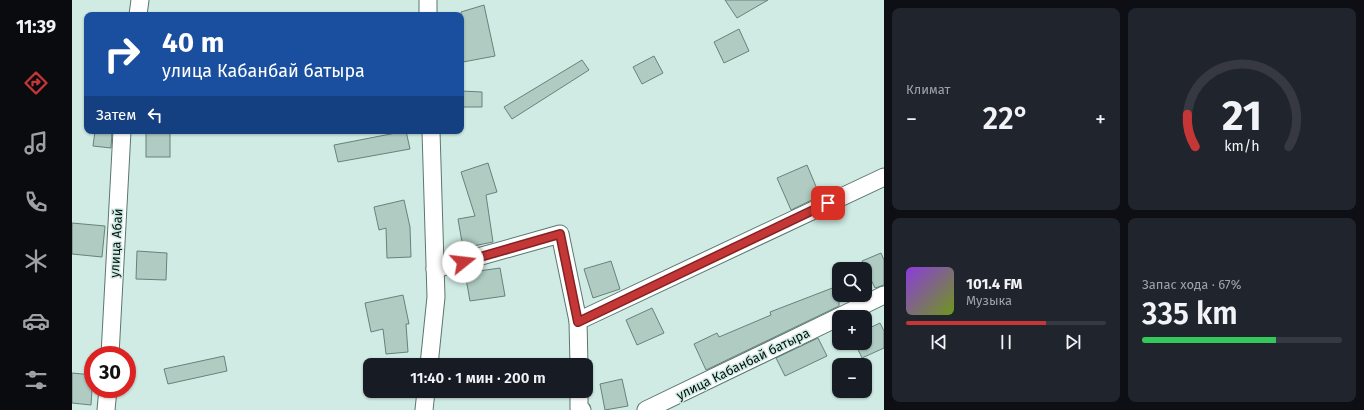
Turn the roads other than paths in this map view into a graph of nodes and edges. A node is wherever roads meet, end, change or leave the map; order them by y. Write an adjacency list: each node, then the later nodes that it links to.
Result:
1 (140, 0): 3 (street)
2 (428, 0): 4 (street)
3 (138, 12)
4 (428, 12)
5 (122, 134): 13 (street, улица Абай)
6 (431, 134): 8 (street)
7 (884, 177): 12 (street)
8 (435, 270): 12 (street); 14 (street)
9 (884, 295): 10 (street, улица Кабанбай батыра)
10 (853, 310)
11 (832, 320): 22 (street, улица Кабанбай батыра)
12 (578, 322): 15 (street)
13 (110, 346)
14 (430, 358)
15 (579, 358)
16 (107, 398): 19 (street)
17 (425, 398): 20 (street)
18 (579, 398): 21 (street)
19 (106, 410)
20 (424, 410)
21 (582, 410)
22 (646, 410)

